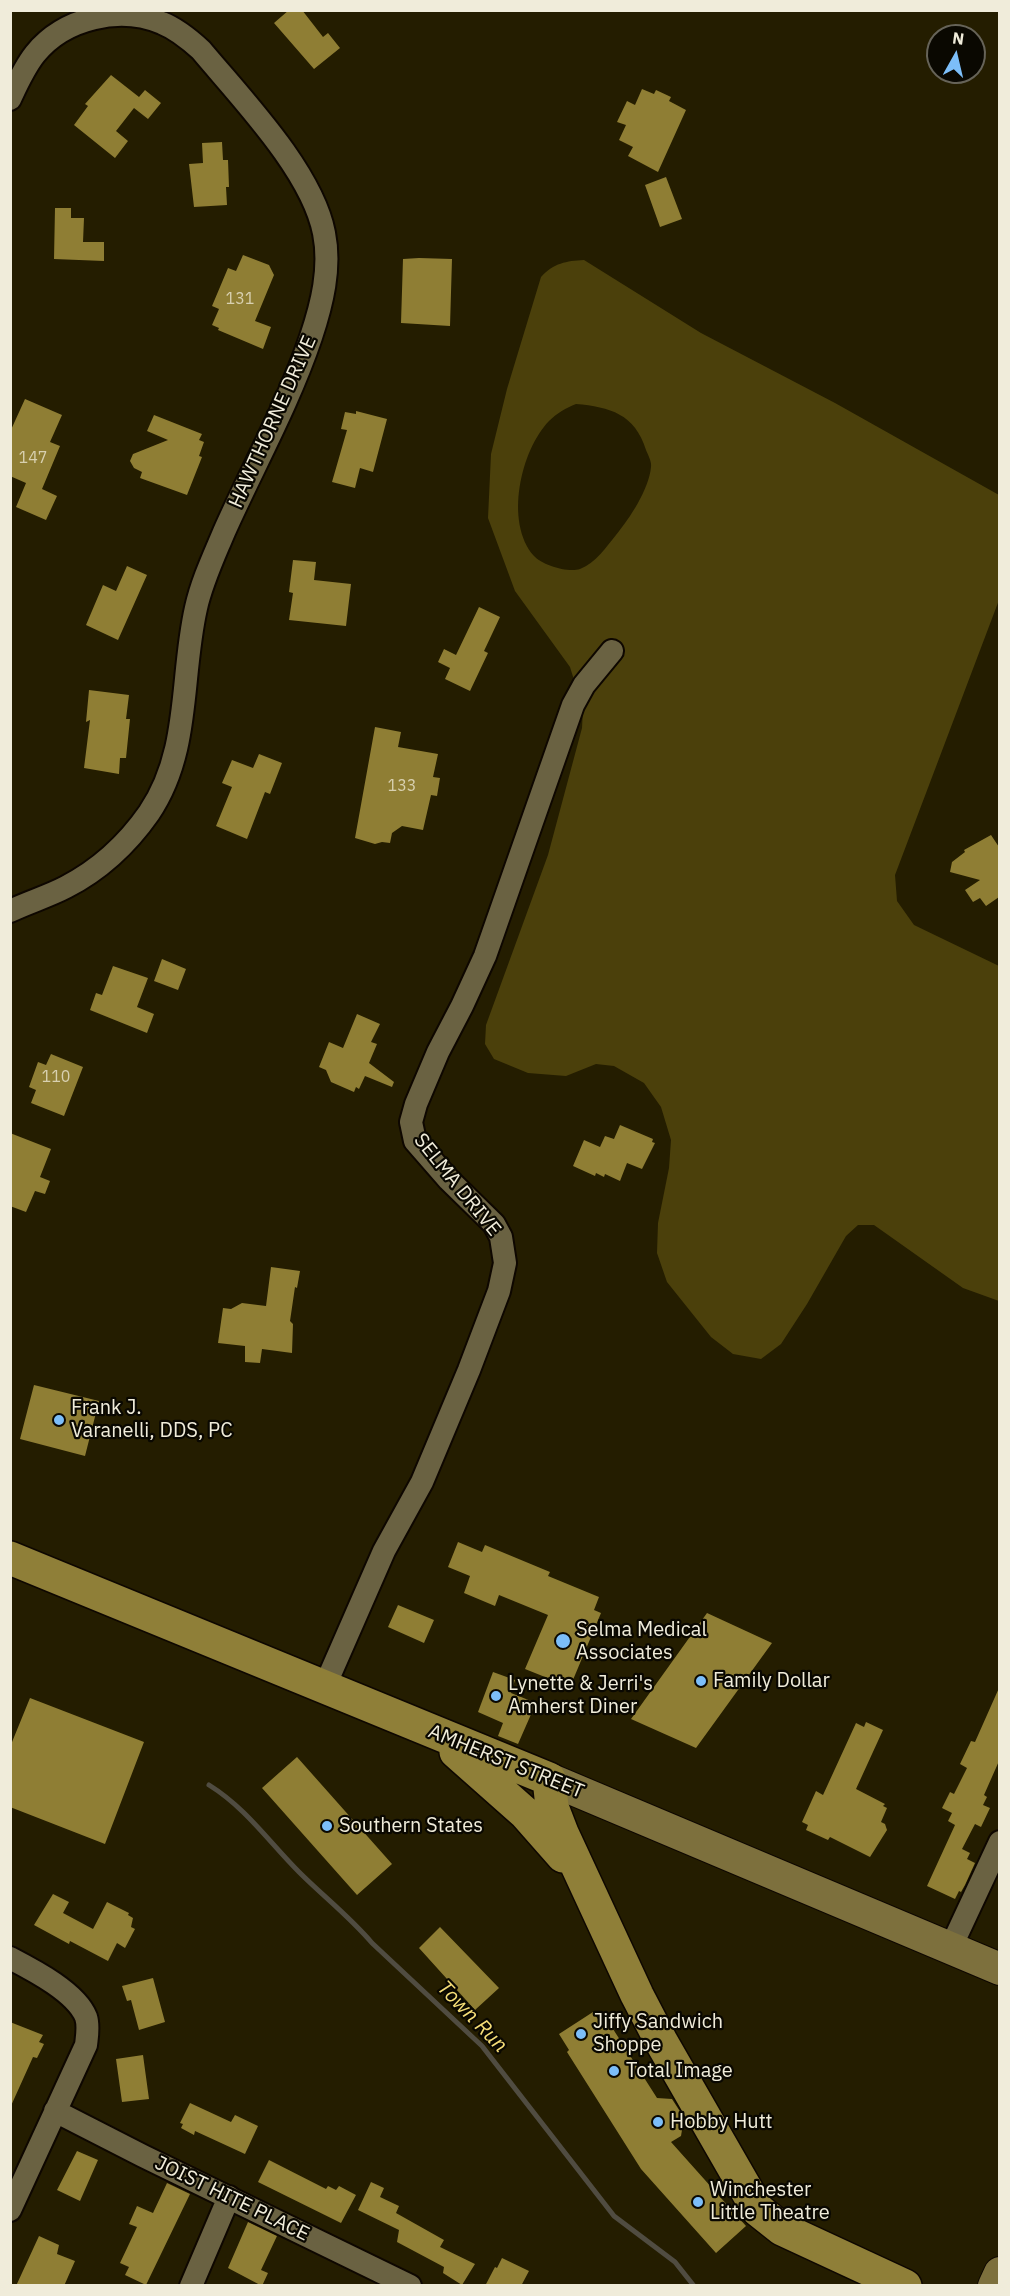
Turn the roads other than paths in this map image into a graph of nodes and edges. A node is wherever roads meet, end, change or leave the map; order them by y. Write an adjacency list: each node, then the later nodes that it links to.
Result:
1 (10, 99): 3 (street, HAWTHORNE DRIVE)
2 (612, 651): 7 (street, SELMA DRIVE)
3 (41, 897): 4 (street, HAWTHORNE DRIVE); 5 (street, HAWTHORNE DRIVE)
4 (10, 898)
5 (10, 910)
6 (10, 1558): 7 (main road, AMHERST STREET)
7 (324, 1688): 8 (main road, AMHERST STREET)
8 (431, 1732): 9 (main road, AMHERST STREET); 11 (main road)
9 (549, 1779): 11 (main road); 12 (street, AMHERST STREET)
10 (999, 1842): 12 (street)
11 (585, 1883): 21 (main road)
12 (951, 1947): 14 (street, AMHERST STREET)
13 (10, 1958): 15 (street)
14 (999, 1969)
15 (55, 2111): 16 (street, JOIST HITE PLACE); 17 (street)
16 (229, 2197): 19 (street, JOIST HITE PLACE); 20 (street)
17 (10, 2210)
18 (999, 2273): 22 (street)
19 (407, 2285)
20 (190, 2286)
21 (905, 2286)
22 (994, 2286)

